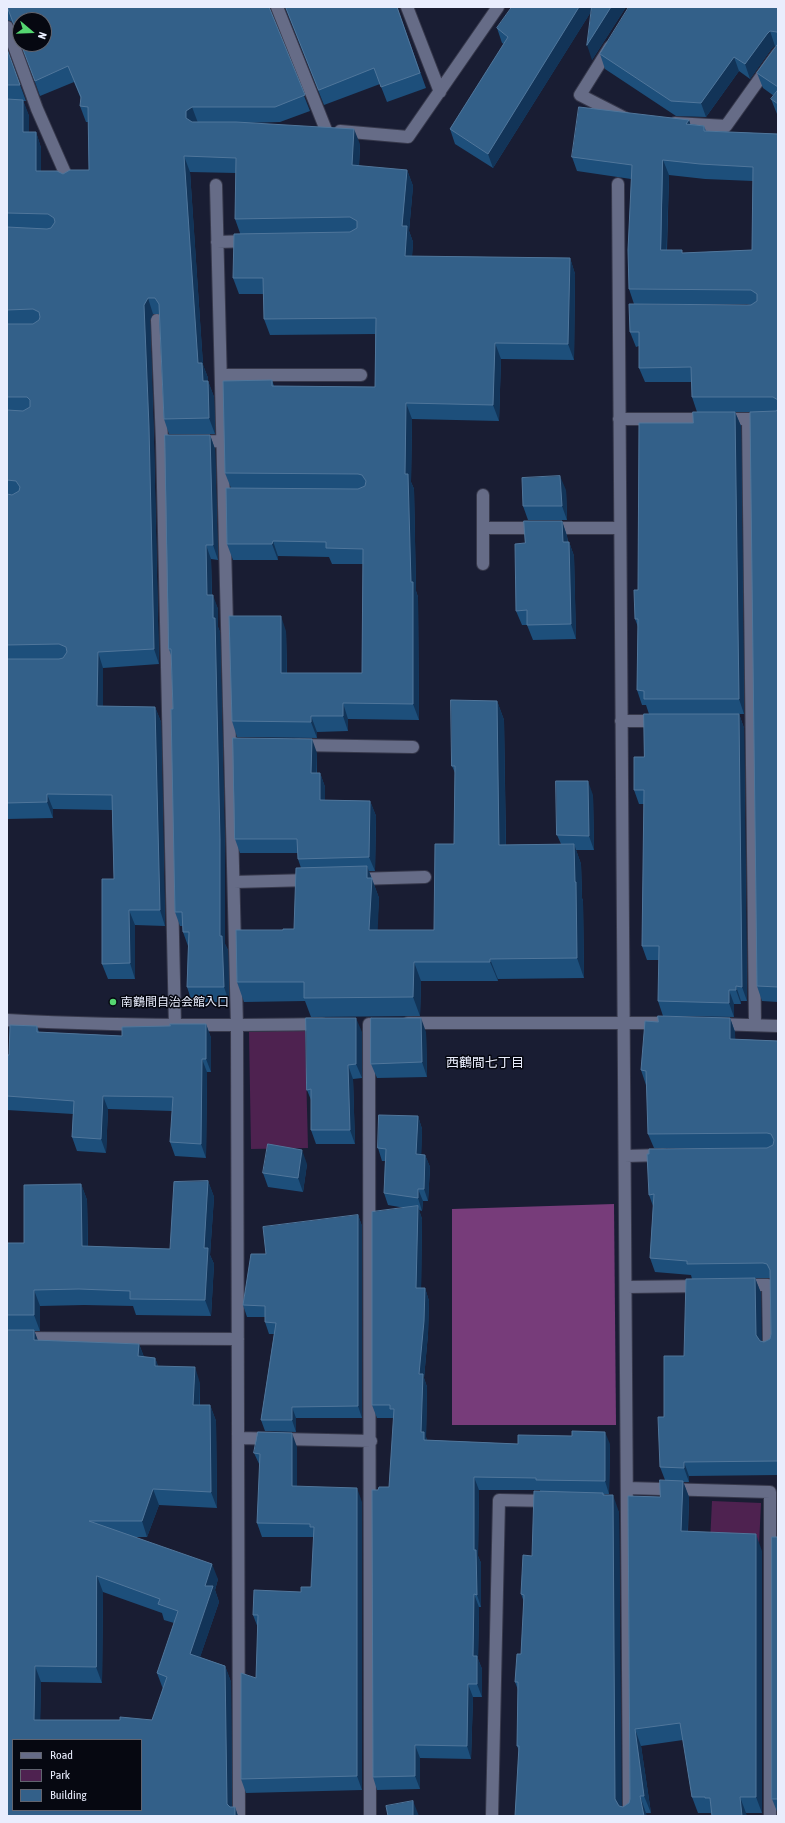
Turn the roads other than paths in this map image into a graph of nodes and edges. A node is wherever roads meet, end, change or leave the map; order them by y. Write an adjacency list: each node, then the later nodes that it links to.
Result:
1 (277, 7): 13 (street)
2 (407, 7): 7 (street)
3 (498, 7): 7 (street)
4 (7, 27): 9 (street)
5 (615, 39): 10 (street)
6 (778, 53): 11 (street)
7 (440, 92): 13 (street)
8 (22, 108): 9 (street)
9 (37, 110): 14 (street)
10 (640, 121)
11 (664, 122)
12 (310, 130): 13 (street)
13 (326, 130)
14 (69, 182)
15 (216, 184): 18 (street)
16 (618, 184): 19 (street)
17 (264, 241): 18 (street)
18 (217, 242): 22 (street)
19 (619, 311): 20 (street); 24 (street)
20 (634, 311)
21 (157, 320): 28 (street)
22 (221, 375): 23 (street); 27 (street)
23 (361, 375)
24 (619, 419): 25 (street); 33 (street)
25 (748, 419): 26 (street); 38 (street)
26 (778, 419)
27 (223, 441): 28 (street); 30 (street)
28 (162, 442): 53 (street)
29 (483, 495): 32 (street)
30 (224, 496): 31 (street); 44 (street)
31 (239, 496)
32 (483, 528): 33 (street); 34 (street)
33 (620, 528): 35 (street)
34 (483, 564)
35 (622, 721): 36 (street); 46 (street)
36 (675, 721)
37 (736, 721): 38 (street)
38 (751, 721): 52 (street)
39 (286, 745): 40 (street)
40 (412, 747)
41 (426, 877): 42 (street)
42 (346, 879)
43 (322, 880): 44 (street)
44 (234, 882): 54 (street)
45 (7, 1020): 53 (street)
46 (624, 1022): 47 (street); 50 (street); 57 (street)
47 (670, 1023)
48 (330, 1024): 54 (street)
49 (354, 1024): 66 (street)
50 (393, 1024)
51 (701, 1024): 52 (street)
52 (755, 1025): 55 (street)
53 (175, 1026): 54 (street)
54 (237, 1026): 63 (street)
55 (778, 1026)
56 (671, 1155): 57 (street)
57 (625, 1156): 61 (street)
58 (773, 1284): 59 (street); 64 (street)
59 (729, 1285)
60 (713, 1286): 61 (street)
61 (626, 1288): 67 (street)
62 (7, 1338): 63 (street)
63 (238, 1339): 65 (street)
64 (769, 1349)
65 (239, 1438): 66 (street); 71 (street)
66 (371, 1441): 72 (street)
67 (627, 1488): 70 (street); 75 (street)
68 (559, 1501): 73 (street)
69 (612, 1502): 70 (street)
70 (628, 1502): 74 (street)
71 (239, 1816)
72 (370, 1816)
73 (492, 1816)
74 (630, 1816)
75 (770, 1816)

